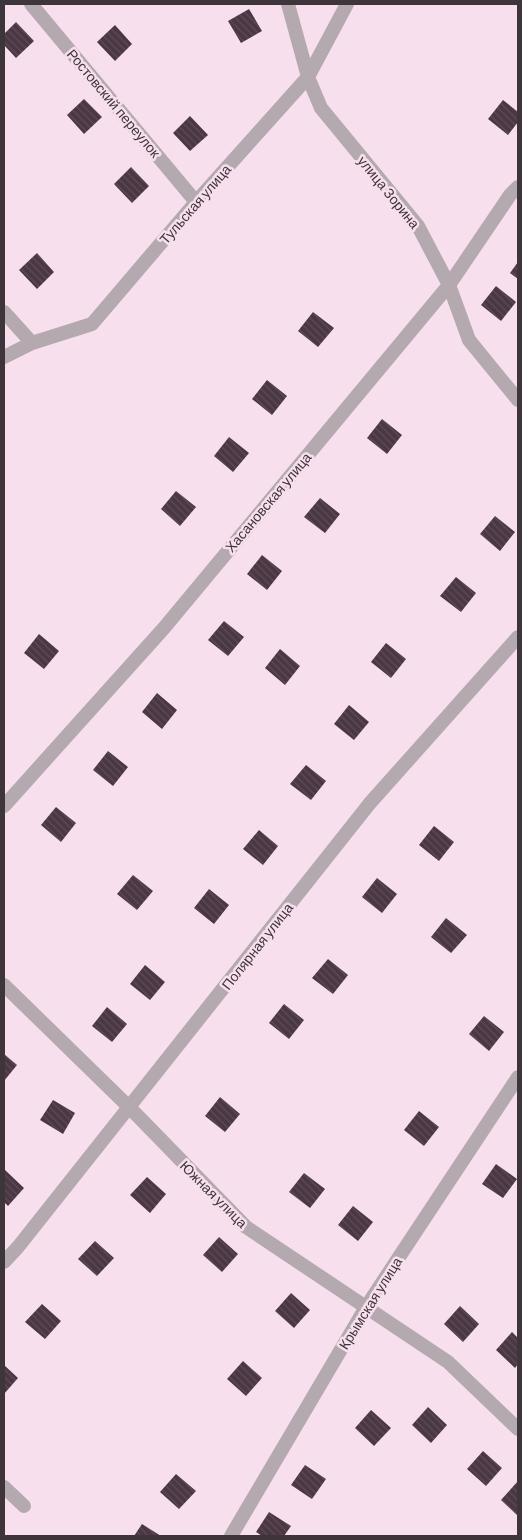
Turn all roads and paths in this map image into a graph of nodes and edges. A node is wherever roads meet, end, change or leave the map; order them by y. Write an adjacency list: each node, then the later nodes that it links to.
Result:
1 (31, 4): 6 (street, Ростовский переулок)
2 (288, 4): 4 (street, улица Зорина)
3 (347, 4): 4 (street, Тульская улица)
4 (308, 77): 6 (street, Тульская улица); 7 (street, улица Зорина)
5 (518, 187): 7 (street, Хасановская улица)
6 (196, 202): 9 (street, Тульская улица)
7 (449, 285): 11 (street, улица Зорина); 13 (street, Хасановская улица)
8 (4, 312): 9 (street)
9 (32, 343): 10 (street, Тульская улица)
10 (4, 357)
11 (518, 400)
12 (518, 637): 16 (street, Полярная улица)
13 (4, 806)
14 (4, 985): 16 (street, Южная улица)
15 (518, 1077): 18 (street, Крымская улица)
16 (130, 1108): 17 (street, Полярная улица); 18 (street, Южная улица)
17 (4, 1262)
18 (366, 1307): 19 (street, Южная улица); 22 (street, Крымская улица)
19 (518, 1429)
20 (4, 1487): 21 (street)
21 (24, 1506)
22 (231, 1536)

